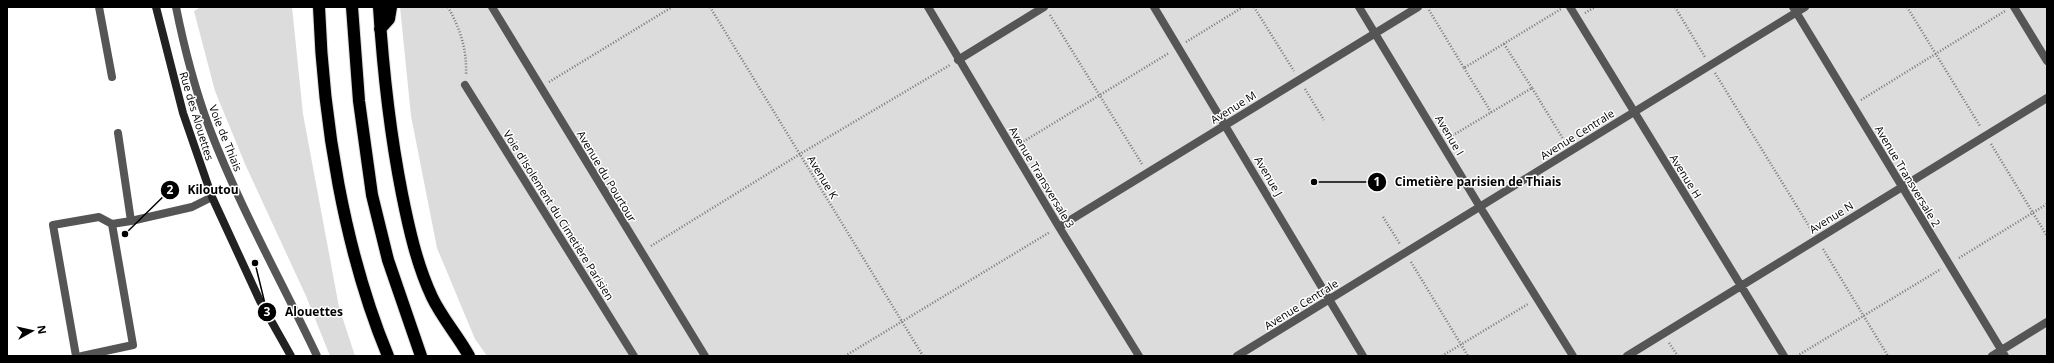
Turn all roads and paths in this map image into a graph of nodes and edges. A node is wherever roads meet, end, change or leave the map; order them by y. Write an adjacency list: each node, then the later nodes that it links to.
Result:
1 (100, 7): 37 (lane)
2 (156, 7): 57 (main road, Rue des Alouettes)
3 (176, 7): 82 (lane, Voie de Thiais)
4 (319, 7): 83 (highway)
5 (352, 7): 84 (highway)
6 (379, 7): 28 (highway)
7 (391, 7): 28 (highway)
8 (448, 7): 39 (path)
9 (492, 7): 40 (lane, Avenue du Pourtour)
10 (672, 7): 40 (path)
11 (710, 7): 54 (path, Avenue K)
12 (928, 7): 33 (lane, Avenue Transversale 3)
13 (1154, 7): 31 (lane, Avenue J)
14 (1243, 7): 31 (path)
15 (1254, 7): 38 (path)
16 (1359, 7): 29 (lane, Avenue I)
17 (1418, 7): 29 (lane, Avenue M)
18 (1427, 7): 36 (path)
19 (1564, 7): 30 (path)
20 (1570, 7): 46 (lane, Avenue H)
21 (1675, 7): 35 (path)
22 (1805, 7): 26 (lane, Avenue Centrale)
23 (1907, 7): 32 (path)
24 (2014, 7): 34 (lane)
25 (1047, 10): 33 (lane); 42 (path)
26 (1794, 10): 35 (lane, Avenue Centrale); 44 (lane, Avenue Transversale 2)
27 (2006, 11): 32 (path)
28 (380, 29): 85 (highway)
29 (1375, 33): 38 (lane, Avenue M); 51 (lane, Avenue I)
30 (1504, 44): 36 (path); 41 (path)
31 (1179, 47): 42 (path); 48 (lane, Avenue J)
32 (1936, 54): 44 (path); 50 (path)
33 (958, 60): 52 (lane, Avenue Transversale 3); 54 (path)
34 (2047, 61)
35 (1710, 65): 46 (lane, Avenue Centrale); 66 (path)
36 (1464, 68): 45 (path)
37 (112, 77)
38 (1299, 80): 47 (path); 48 (lane, Avenue M)
39 (465, 85): 86 (lane, Voie d'Isolement du Cimetière Parisien)
40 (540, 88): 67 (lane, Avenue du Pourtour)
41 (1532, 88): 45 (path); 53 (path)
42 (1099, 95): 52 (path); 55 (path)
43 (2047, 98): 50 (lane, Avenue N)
44 (1852, 105): 56 (lane, Avenue Transversale 2)
45 (1491, 112): 51 (path)
46 (1633, 112): 53 (lane, Avenue Centrale); 70 (lane, Avenue H)
47 (1324, 120)
48 (1226, 124): 55 (lane, Avenue M); 72 (lane, Avenue J)
49 (118, 133): 62 (lane)
50 (1986, 135): 56 (lane, Avenue N); 60 (path)
51 (1441, 142): 59 (lane, Avenue I)
52 (1012, 149): 64 (lane, Avenue Transversale 3)
53 (1571, 151): 59 (lane, Avenue Centrale)
54 (800, 154): 67 (path); 74 (path, Avenue K)
55 (1147, 173): 64 (lane, Avenue M)
56 (1902, 187): 66 (lane, Avenue N); 69 (lane, Avenue Transversale 2)
57 (212, 197): 62 (lane); 81 (main road, Rue des Alouettes)
58 (2047, 204): 60 (path)
59 (1480, 207): 68 (lane, Avenue Centrale); 71 (lane, Avenue I)
60 (2033, 213): 65 (path); 69 (path)
61 (1383, 217): 68 (path)
62 (131, 221): 63 (lane)
63 (112, 224): 79 (lane); 80 (lane)
64 (1059, 227): 74 (path); 90 (lane, Avenue Transversale 3)
65 (2047, 236)
66 (1817, 239): 70 (lane, Avenue N); 73 (path)
67 (641, 253): 87 (lane, Avenue du Pourtour)
68 (1405, 253): 72 (lane, Avenue Centrale); 77 (path)
69 (1949, 264): 73 (path); 78 (lane, Avenue Transversale 2)
70 (1740, 286): 76 (lane, Avenue N); 98 (lane, Avenue H)
71 (1537, 298): 77 (path); 95 (lane, Avenue I)
72 (1329, 300): 91 (lane, Avenue Centrale); 92 (lane, Avenue J)
73 (1864, 316): 99 (path); 100 (path)
74 (902, 322): 88 (path); 89 (path, Avenue K)
75 (2047, 322): 78 (lane)
76 (1664, 333): 96 (lane, Avenue N); 97 (path)
77 (1461, 344): 93 (path); 94 (path)
78 (2004, 353): 101 (lane)
79 (76, 356)
80 (82, 356)
81 (291, 356)
82 (317, 356)
83 (388, 356)
84 (421, 356)
85 (469, 356)
86 (634, 356)
87 (705, 356)
88 (845, 356)
89 (923, 356)
90 (1139, 356)
91 (1237, 356)
92 (1364, 356)
93 (1442, 356)
94 (1468, 356)
95 (1573, 356)
96 (1627, 356)
97 (1678, 356)
98 (1784, 356)
99 (1797, 356)
100 (1888, 356)
101 (1992, 356)

